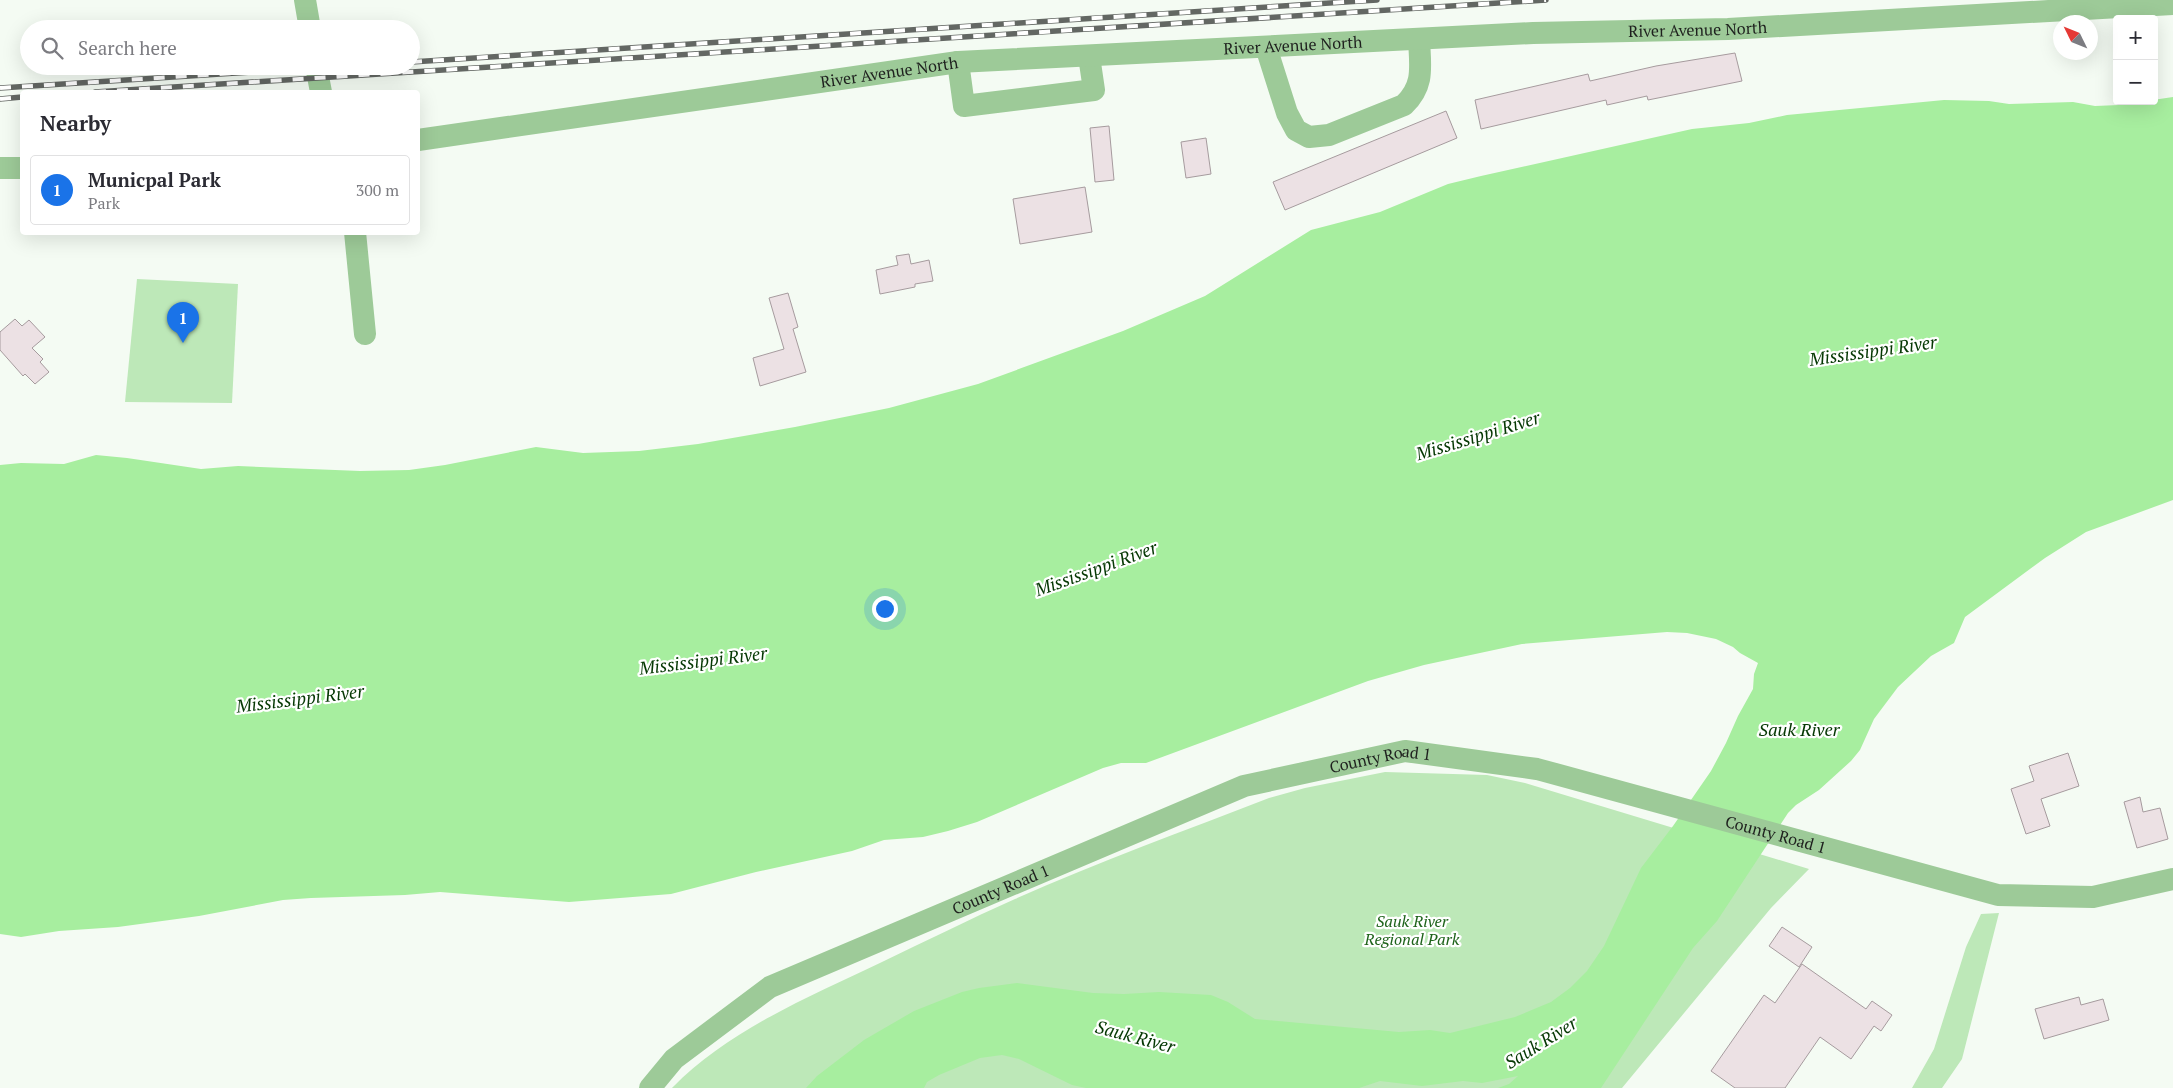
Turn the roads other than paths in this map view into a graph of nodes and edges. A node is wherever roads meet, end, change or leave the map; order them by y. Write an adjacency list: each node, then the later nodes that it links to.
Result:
1 (295, 0): 4 (street)
2 (305, 0): 5 (street)
3 (2173, 4): 6 (street, River Avenue North)
4 (298, 20)
5 (308, 20)
6 (1419, 39): 7 (street, River Avenue North); 7 (street)
7 (1266, 46): 8 (street, River Avenue North)
8 (1088, 56): 9 (street, River Avenue North); 9 (street)
9 (958, 62): 14 (street, River Avenue North)
10 (305, 75): 12 (street)
11 (318, 75): 13 (street)
12 (308, 90)
13 (321, 90)
14 (420, 140)
15 (0, 168): 16 (street)
16 (20, 168)
17 (355, 235): 18 (street)
18 (365, 334)
19 (2173, 879): 20 (street, County Road 1)
20 (650, 1088)

